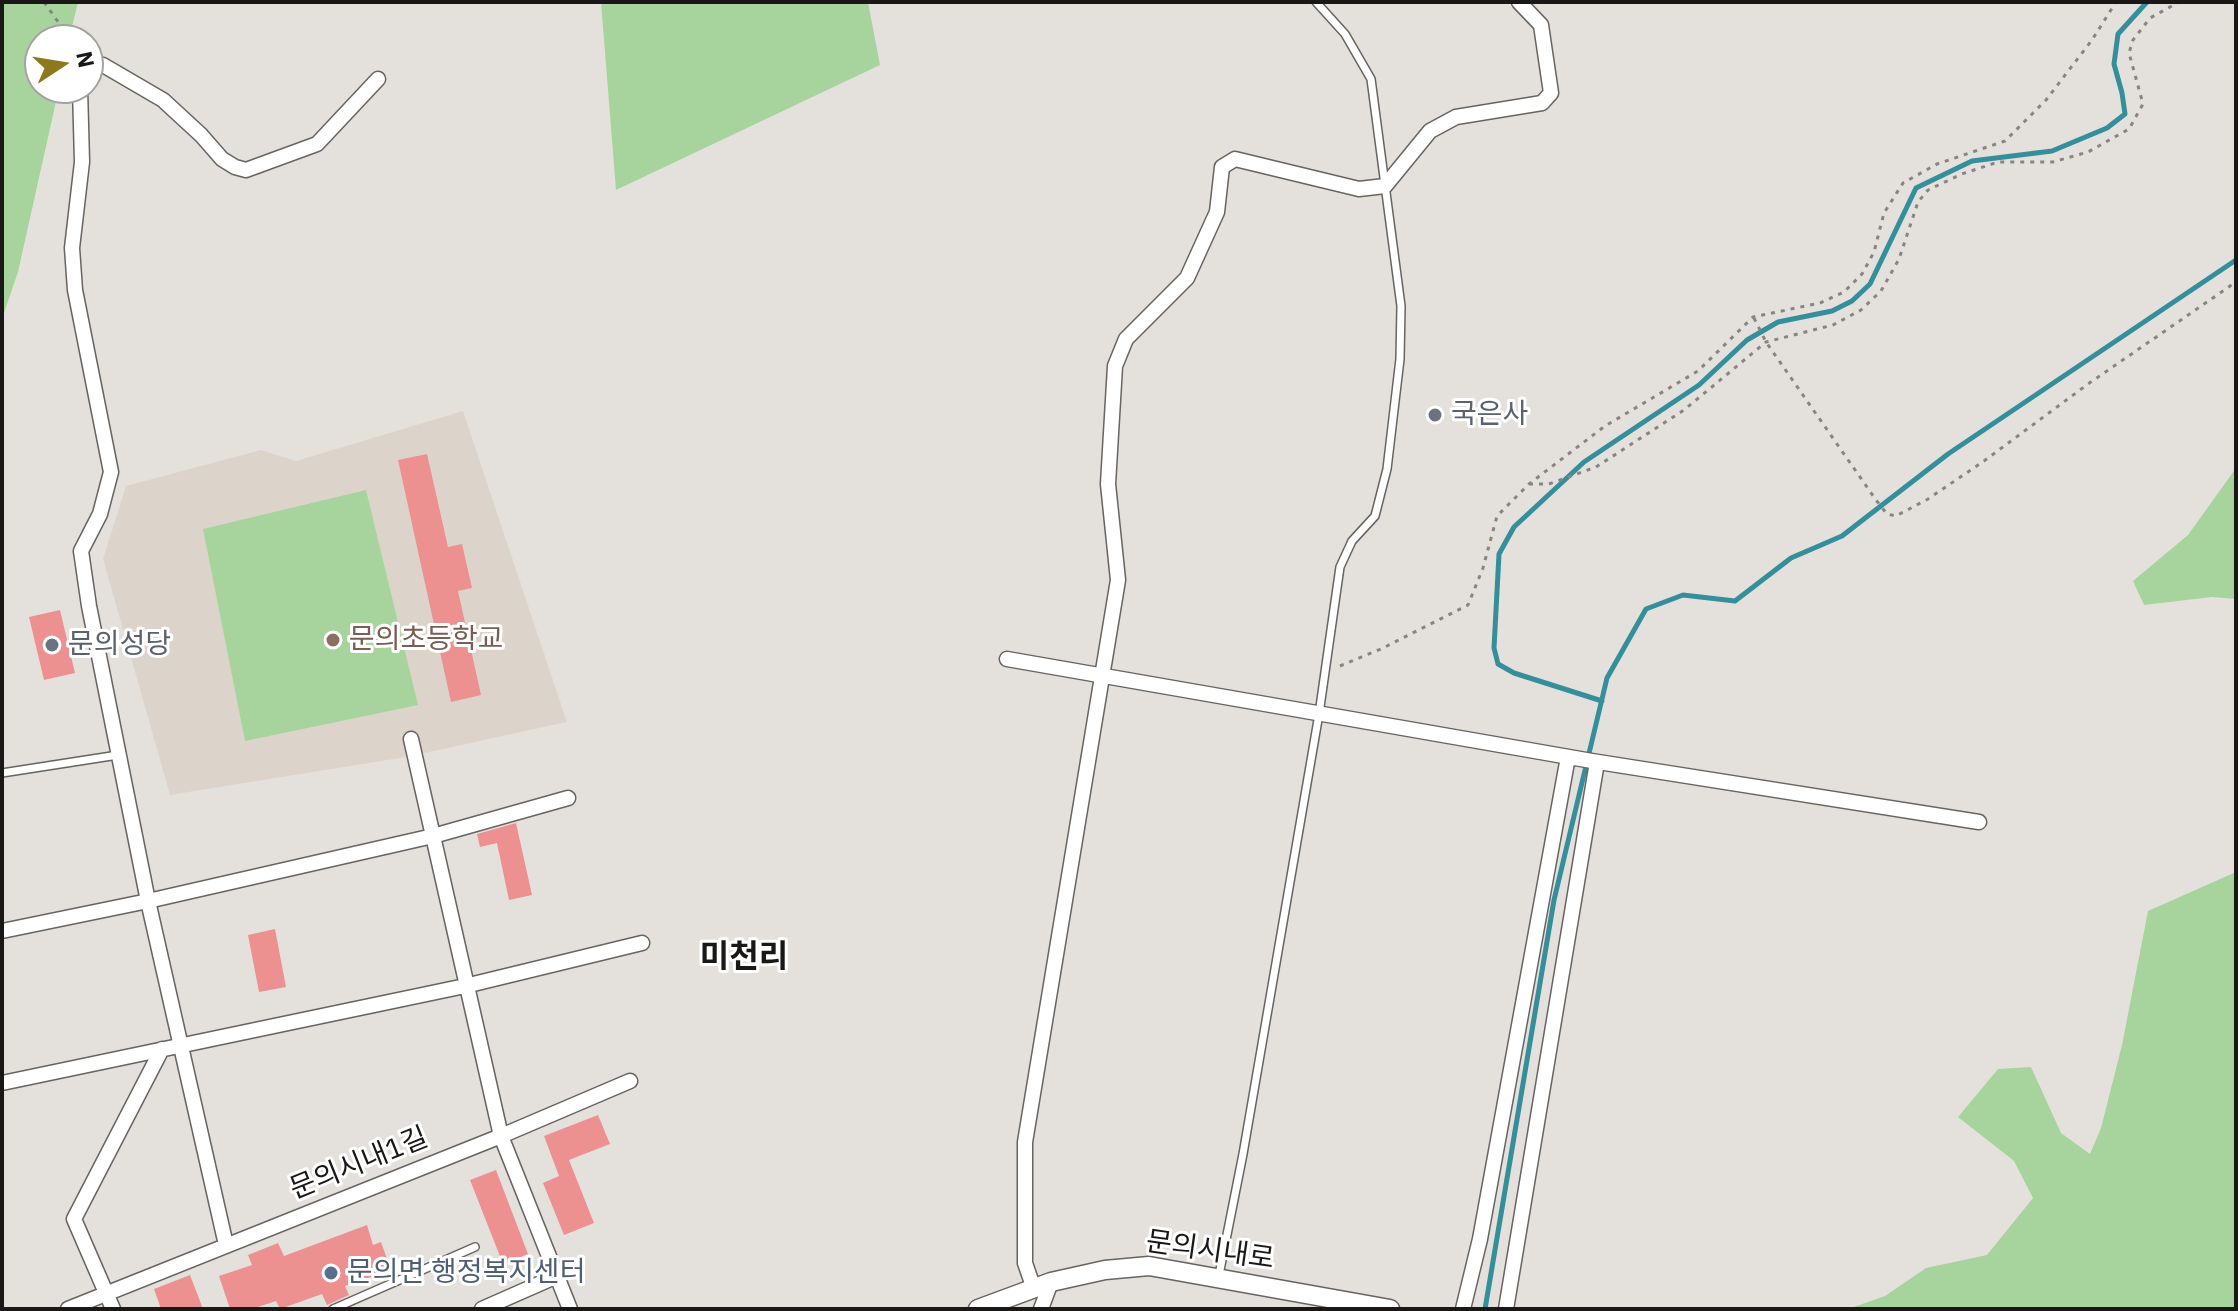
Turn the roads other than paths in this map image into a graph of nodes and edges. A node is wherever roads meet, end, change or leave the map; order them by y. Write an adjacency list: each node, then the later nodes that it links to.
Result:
1 (1316, 2): 6 (lane)
2 (1519, 2): 6 (street)
3 (104, 66): 4 (street)
4 (378, 79)
5 (80, 104): 11 (street)
6 (1385, 186): 8 (street); 9 (lane)
7 (1007, 659): 8 (street)
8 (1102, 675): 9 (street); 31 (street)
9 (1319, 714): 12 (street); 30 (lane)
10 (411, 739): 17 (street)
11 (118, 755): 14 (lane); 18 (street)
12 (1572, 758): 13 (street); 41 (street)
13 (1595, 762): 16 (street); 42 (street)
14 (2, 773)
15 (568, 798): 17 (street)
16 (1979, 822)
17 (433, 836): 18 (street); 21 (street)
18 (148, 901): 19 (street); 22 (street)
19 (2, 931)
20 (642, 943): 21 (street)
21 (465, 986): 22 (street); 26 (street)
22 (181, 1046): 23 (street); 27 (street)
23 (162, 1049): 25 (street); 32 (street)
24 (630, 1081): 26 (street, 문의시내1길)
25 (2, 1083)
26 (501, 1136): 27 (street, 문의시내1길); 29 (street)
27 (226, 1245): 32 (street, 문의시내1길)
28 (475, 1247): 33 (lane)
29 (557, 1276): 36 (street); 37 (street)
30 (1218, 1277): 31 (street, 문의시내로); 40 (street, 문의시내로)
31 (1042, 1285): 38 (street, 문의시내로); 39 (street)
32 (106, 1293): 34 (street, 문의시내1길); 35 (street)
33 (337, 1308)
34 (68, 1309)
35 (113, 1309)
36 (482, 1309)
37 (570, 1309)
38 (978, 1309)
39 (1041, 1309)
40 (1390, 1309)
41 (1463, 1309)
42 (1506, 1309)

